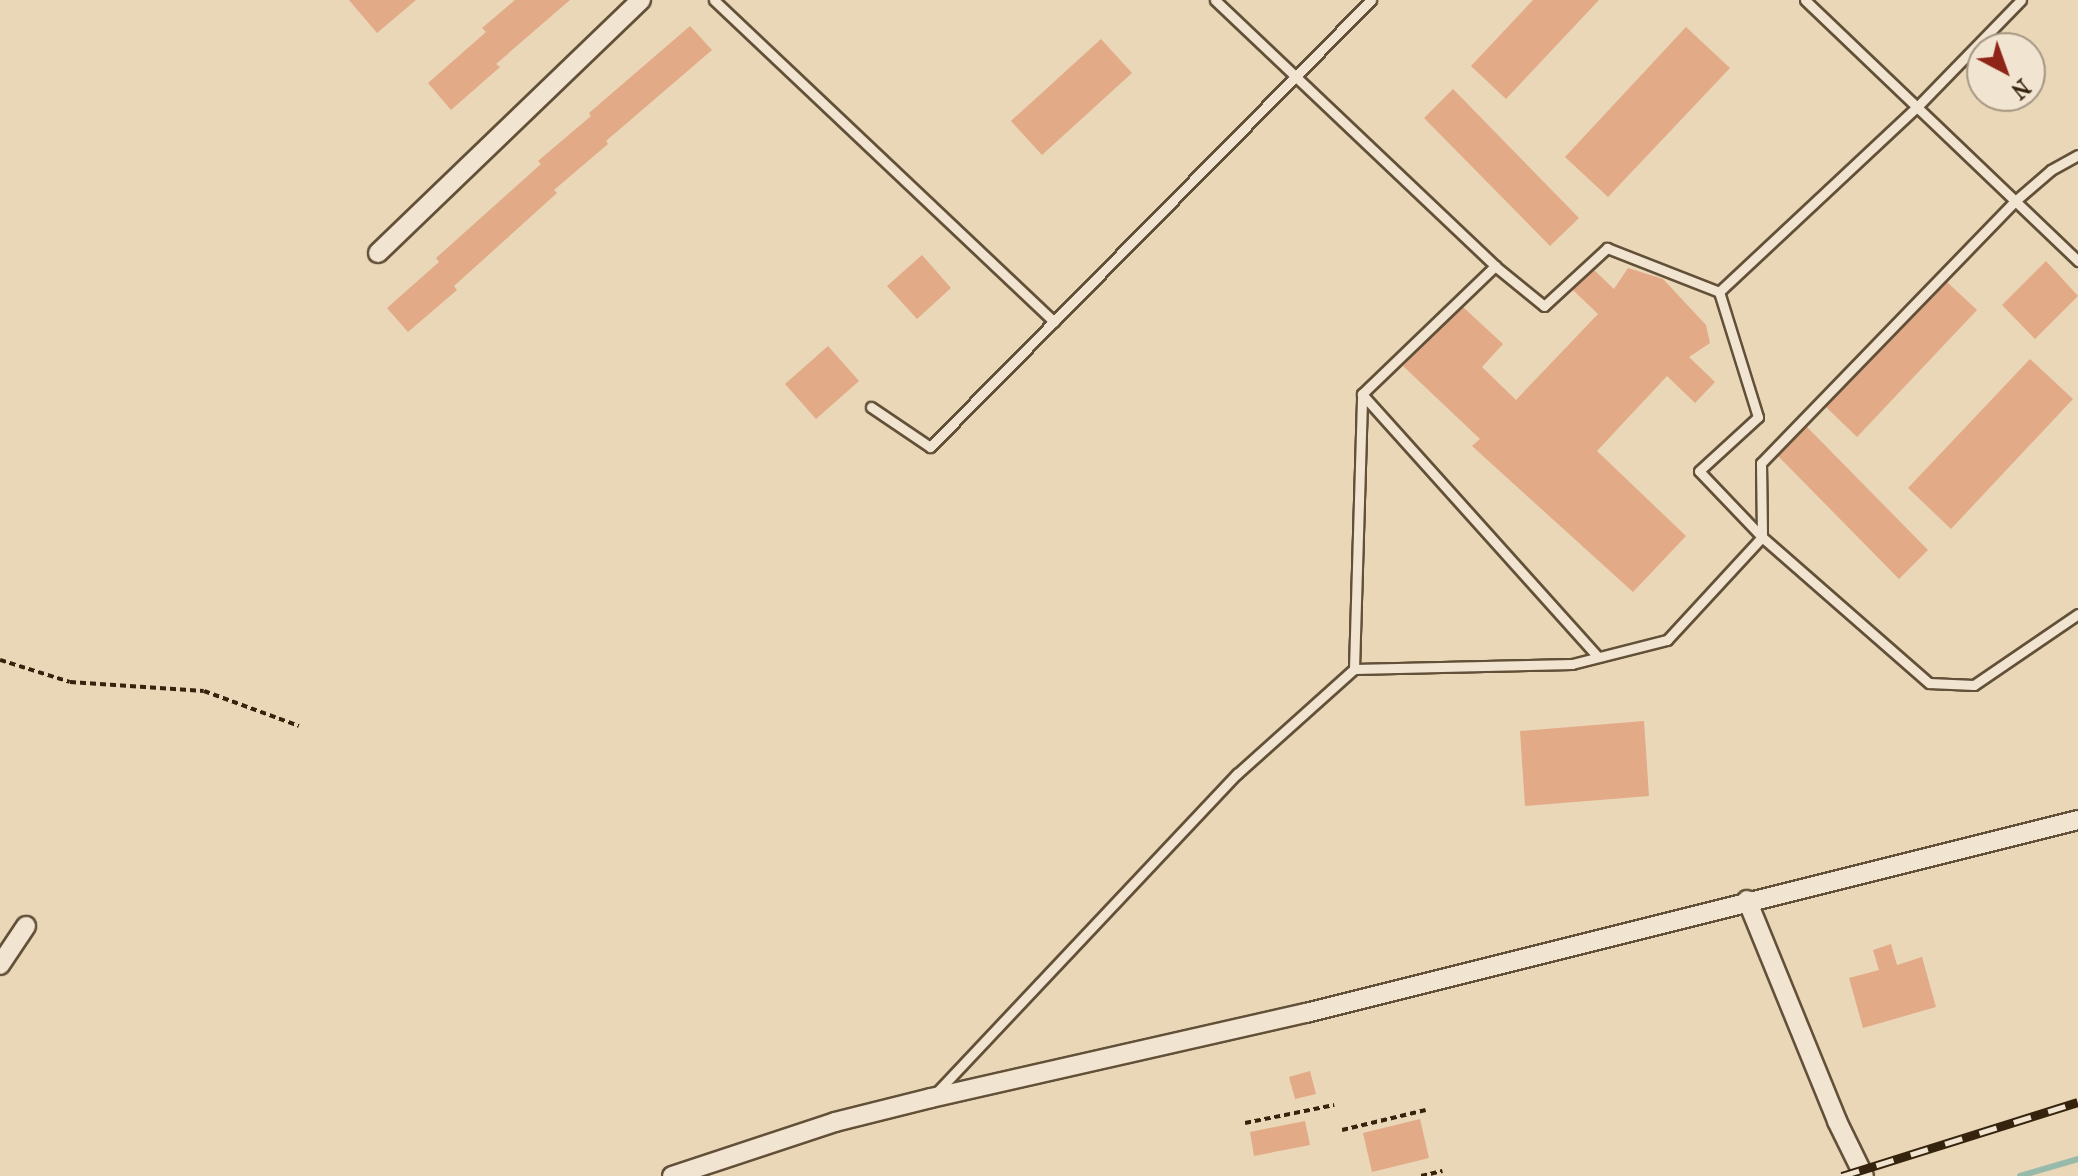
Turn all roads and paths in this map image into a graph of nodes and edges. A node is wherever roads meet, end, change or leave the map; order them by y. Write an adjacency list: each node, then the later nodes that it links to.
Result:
1 (641, 0): 13 (street)
2 (714, 0): 17 (lane)
3 (1215, 0): 7 (lane)
4 (1371, 0): 7 (lane)
5 (1805, 0): 8 (lane)
6 (2021, 0): 8 (lane)
7 (1295, 77): 15 (lane); 17 (lane)
8 (1917, 107): 10 (lane); 16 (lane)
9 (2078, 155): 10 (lane)
10 (2015, 201): 11 (lane); 20 (lane)
11 (2063, 246): 12 (lane); 14 (lane)
12 (2078, 246)
13 (378, 253)
14 (2078, 261)
15 (1495, 266): 16 (lane); 18 (lane)
16 (1719, 292): 20 (lane)
17 (1054, 321): 19 (lane)
18 (1362, 394): 22 (lane); 24 (lane)
19 (871, 407)
20 (1762, 537): 21 (lane); 22 (lane)
21 (2078, 614)
22 (1598, 657): 24 (lane)
23 (0, 660): 25 (path)
24 (1354, 669): 30 (lane)
25 (299, 726)
26 (2078, 820): 27 (street)
27 (1747, 900): 30 (street); 38 (street)
28 (26, 926): 29 (street)
29 (0, 965)
30 (931, 1098): 36 (street)
31 (1334, 1105): 33 (path)
32 (1426, 1110): 34 (path)
33 (1245, 1123)
34 (1342, 1130)
35 (1442, 1171): 37 (path)
36 (672, 1176)
37 (1421, 1176)
38 (1864, 1176)

